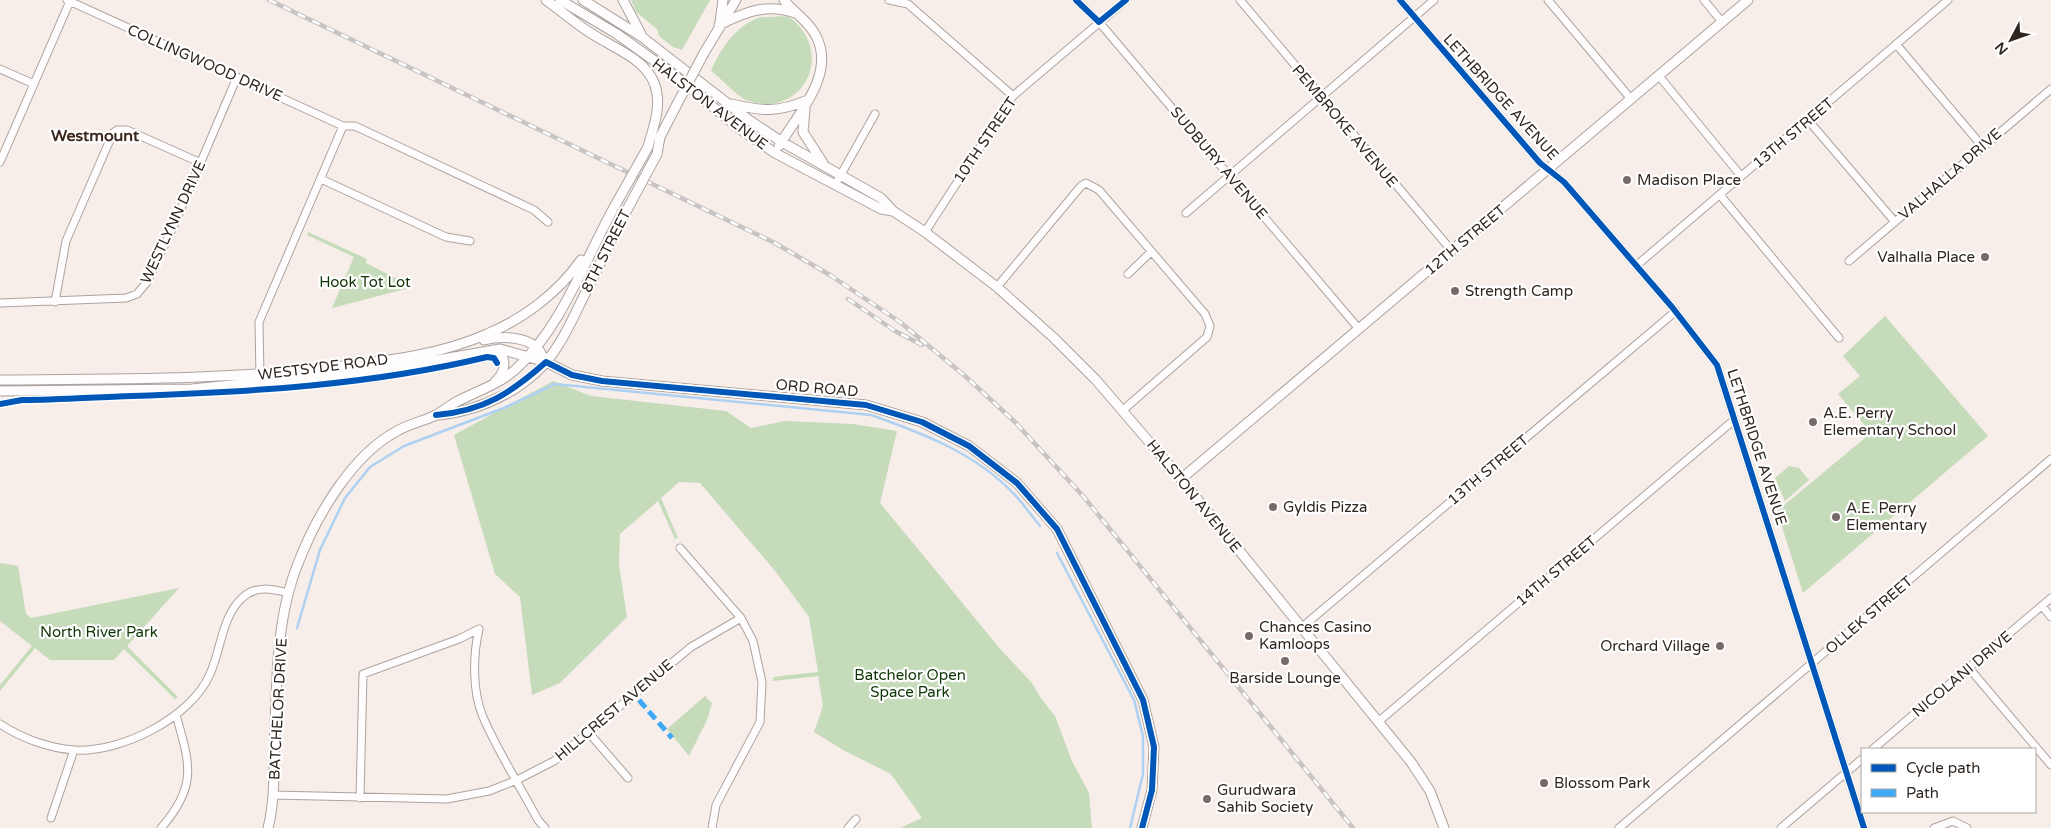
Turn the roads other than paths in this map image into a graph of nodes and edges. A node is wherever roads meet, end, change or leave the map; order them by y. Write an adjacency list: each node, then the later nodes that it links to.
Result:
1 (546, 0): 42 (main road)
2 (560, 0): 43 (main road, HALSTON AVENUE)
3 (583, 0): 24 (main road, HALSTON AVENUE)
4 (623, 0): 24 (main road)
5 (723, 0): 23 (main road)
6 (736, 0): 23 (main road, 8TH STREET)
7 (784, 0): 19 (main road)
8 (889, 0): 31 (street)
9 (1076, 0): 21 (street, SUDBURY AVENUE)
10 (1126, 0): 21 (street, 10TH STREET)
11 (1240, 0): 32 (street, PEMBROKE AVENUE)
12 (1400, 0): 20 (street, LETHBRIDGE AVENUE)
13 (1434, 0): 20 (street)
14 (1548, 0): 33 (street)
15 (1704, 0): 22 (street)
16 (1748, 0): 22 (main road, 12TH STREET)
17 (1948, 0): 25 (street, 13TH STREET)
18 (68, 1): 28 (street, COLLINGWOOD DRIVE); 29 (street)
19 (796, 13): 23 (main road); 34 (main road)
20 (1414, 17): 32 (street); 47 (street, LETHBRIDGE AVENUE)
21 (1099, 22): 31 (street, 10TH STREET); 49 (street, SUDBURY AVENUE)
22 (1722, 22): 27 (main road, 12TH STREET)
23 (719, 25): 39 (main road, 8TH STREET, bridge)
24 (642, 37): 35 (main road, HALSTON AVENUE)
25 (1896, 44): 37 (street, 13TH STREET); 41 (street)
26 (0, 69): 29 (street)
27 (1659, 76): 33 (main road, 12TH STREET); 50 (street)
28 (237, 77): 38 (street, COLLINGWOOD DRIVE); 45 (street, WESTLYNN DRIVE)
29 (34, 84): 44 (street)
30 (2051, 88): 41 (street, VALHALLA DRIVE)
31 (1013, 96): 59 (street, 10TH STREET)
32 (1321, 97): 49 (street); 61 (street, PEMBROKE AVENUE)
33 (1631, 99): 47 (main road, 12TH STREET)
34 (808, 100): 35 (main road); 40 (main road); 46 (main road)
35 (729, 104): 40 (main road, HALSTON AVENUE)
36 (875, 114): 48 (street)
37 (1808, 120): 50 (street, 13TH STREET); 57 (street)
38 (343, 126): 51 (street); 56 (street, COLLINGWOOD DRIVE)
39 (660, 137): 42 (main road, 8TH STREET); 76 (main road, 8TH STREET, bridge)
40 (782, 142): 43 (main road); 46 (main road, HALSTON AVENUE)
41 (1982, 146): 57 (street, VALHALLA DRIVE)
42 (648, 147): 58 (main road, 8TH STREET, bridge)
43 (775, 153): 52 (main road, HALSTON AVENUE)
44 (0, 162)
45 (201, 162): 67 (street, WESTLYNN DRIVE); 67 (street)
46 (826, 167): 48 (main road, HALSTON AVENUE)
47 (1548, 169): 61 (main road, 12TH STREET); 64 (street, LETHBRIDGE AVENUE)
48 (840, 175): 52 (street); 54 (main road, HALSTON AVENUE)
49 (1230, 175): 55 (street); 70 (street, SUDBURY AVENUE)
50 (1741, 176): 53 (street, 13TH STREET)
51 (321, 178): 60 (street); 77 (street)
52 (835, 185): 54 (main road, HALSTON AVENUE)
53 (1720, 195): 64 (street, 13TH STREET); 71 (street)
54 (893, 211): 59 (main road, HALSTON AVENUE)
55 (1186, 214)
56 (548, 222)
57 (1895, 222): 63 (street, VALHALLA DRIVE)
58 (600, 231): 72 (main road, WESTSYDE ROAD); 73 (main road, 8TH STREET)
59 (925, 232): 66 (main road, HALSTON AVENUE)
60 (470, 241)
61 (1452, 251): 70 (main road, 12TH STREET)
62 (1151, 252): 65 (street); 66 (street); 81 (street)
63 (1849, 261)
64 (1637, 265): 69 (street, LETHBRIDGE AVENUE)
65 (1128, 274)
66 (997, 287): 81 (main road, HALSTON AVENUE)
67 (55, 302): 68 (street, WESTLYNN DRIVE)
68 (0, 303)
69 (1676, 311): 83 (street, LETHBRIDGE AVENUE); 92 (street, 13TH STREET)
70 (1359, 329): 85 (main road, 12TH STREET)
71 (1839, 338)
72 (457, 345): 73 (main road); 77 (main road, WESTSYDE ROAD)
73 (537, 348): 75 (main road, BATCHELOR DRIVE); 76 (main road)
74 (481, 351): 75 (main road, WESTSYDE ROAD); 77 (main road, WESTSYDE ROAD); 79 (main road)
75 (528, 358): 76 (main road, ORD ROAD); 79 (main road, BATCHELOR DRIVE)
76 (546, 362): 82 (main road, BATCHELOR DRIVE); 115 (main road, ORD ROAD)
77 (260, 379): 78 (main road, WESTSYDE ROAD); 80 (main road, WESTSYDE ROAD)
78 (0, 380)
79 (488, 388): 82 (main road, BATCHELOR DRIVE)
80 (0, 391)
81 (1123, 410): 85 (main road, HALSTON AVENUE)
82 (436, 415): 87 (main road, BATCHELOR DRIVE)
83 (1734, 420): 93 (street, LETHBRIDGE AVENUE); 96 (street, 14TH STREET)
84 (2051, 459): 93 (street, OLLEK STREET)
85 (1181, 479): 92 (main road, HALSTON AVENUE)
86 (680, 548): 91 (street)
87 (288, 593): 95 (street); 106 (main road, BATCHELOR DRIVE)
88 (2051, 598): 89 (street, NICOLANI DRIVE)
89 (2042, 606): 90 (street); 94 (street, NICOLANI DRIVE)
90 (2051, 617)
91 (741, 618): 98 (street, HILLCREST AVENUE); 113 (street)
92 (1301, 628): 96 (main road, HALSTON AVENUE)
93 (1813, 663): 103 (street, LETHBRIDGE AVENUE); 117 (street, OLLEK STREET)
94 (1969, 668): 99 (street, NICOLANI DRIVE); 102 (street)
95 (176, 715): 100 (street); 110 (street)
96 (1378, 722): 116 (main road, HALSTON AVENUE)
97 (0, 724): 100 (street)
98 (589, 733): 104 (street); 105 (street, HILLCREST AVENUE)
99 (1874, 748)
100 (74, 750): 108 (street)
101 (1861, 760): 103 (street)
102 (2051, 765)
103 (1847, 772): 118 (street); 119 (street, LETHBRIDGE AVENUE)
104 (628, 778)
105 (517, 780): 107 (street, HILLCREST AVENUE); 107 (street); 112 (street)
106 (273, 795): 107 (street, HILLCREST AVENUE); 111 (main road, BATCHELOR DRIVE)
107 (360, 798)
108 (51, 818)
109 (856, 819): 114 (street)
110 (161, 828)
111 (268, 828)
112 (545, 828)
113 (712, 828)
114 (848, 828)
115 (1142, 828)
116 (1444, 828)
117 (1619, 828)
118 (1781, 828)
119 (1864, 828)
120 (1934, 828): 121 (street)
121 (1967, 828)

